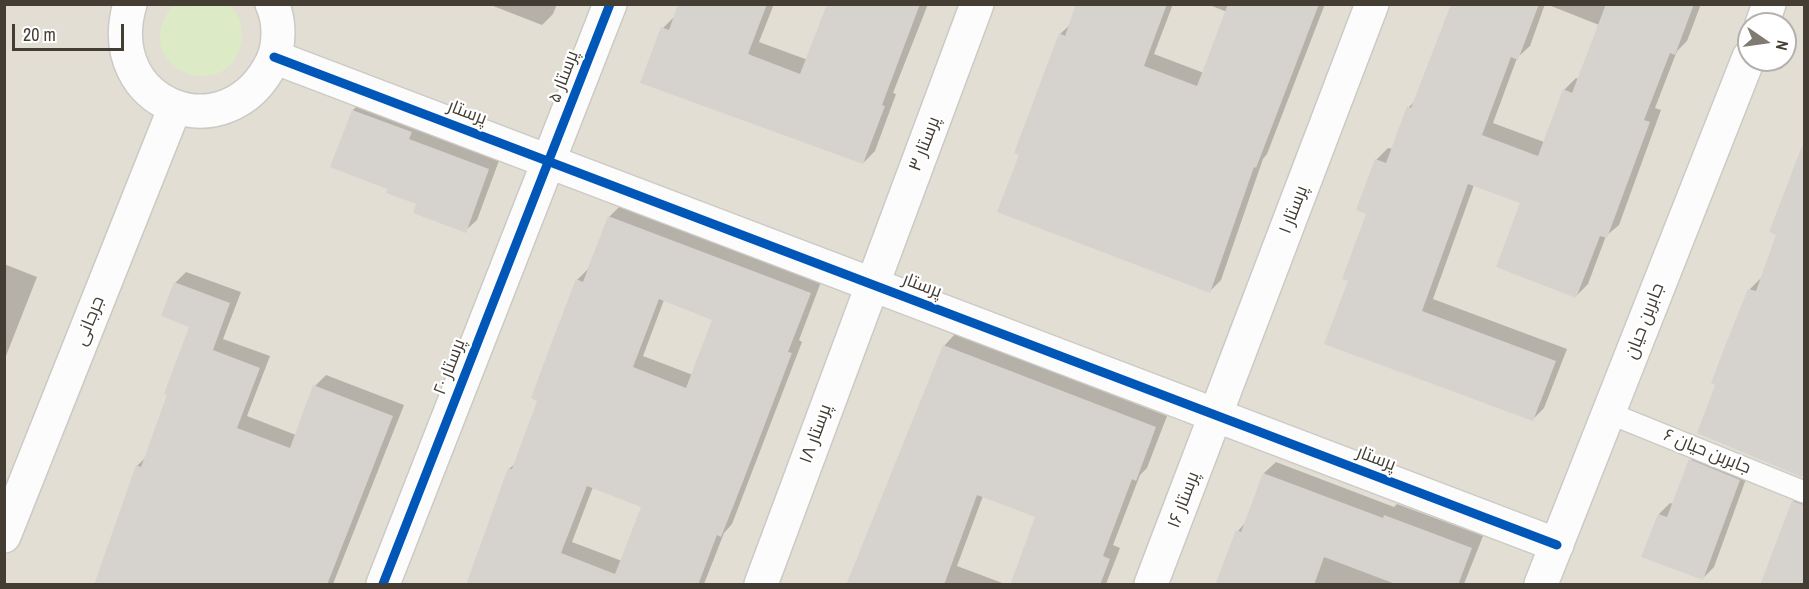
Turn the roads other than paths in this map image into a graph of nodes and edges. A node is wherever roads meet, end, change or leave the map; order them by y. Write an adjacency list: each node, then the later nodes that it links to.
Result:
1 (130, 4): 8 (street)
2 (272, 4): 6 (street)
3 (610, 4): 9 (street, پرستار ۵)
4 (977, 4): 10 (street, پرستار ۳)
5 (1372, 4): 12 (street, پرستار ۱)
6 (274, 57): 8 (street); 9 (street, پرستار)
7 (1743, 72): 11 (street, جابربن حیان)
8 (175, 107): 14 (street, جرجانی)
9 (548, 161): 10 (street, پرستار); 17 (street, پرستار ۲۰)
10 (872, 284): 12 (street, پرستار); 18 (street, پرستار ۱۸)
11 (1609, 413): 13 (lane, جابربن حیان ۶); 15 (street, جابربن حیان)
12 (1216, 416): 15 (street, پرستار); 19 (street, پرستار ۱۶)
13 (1804, 492)
14 (4, 536)
15 (1557, 545): 16 (street, جابربن حیان)
16 (1545, 583)
17 (383, 585)
18 (761, 585)
19 (1151, 585)

